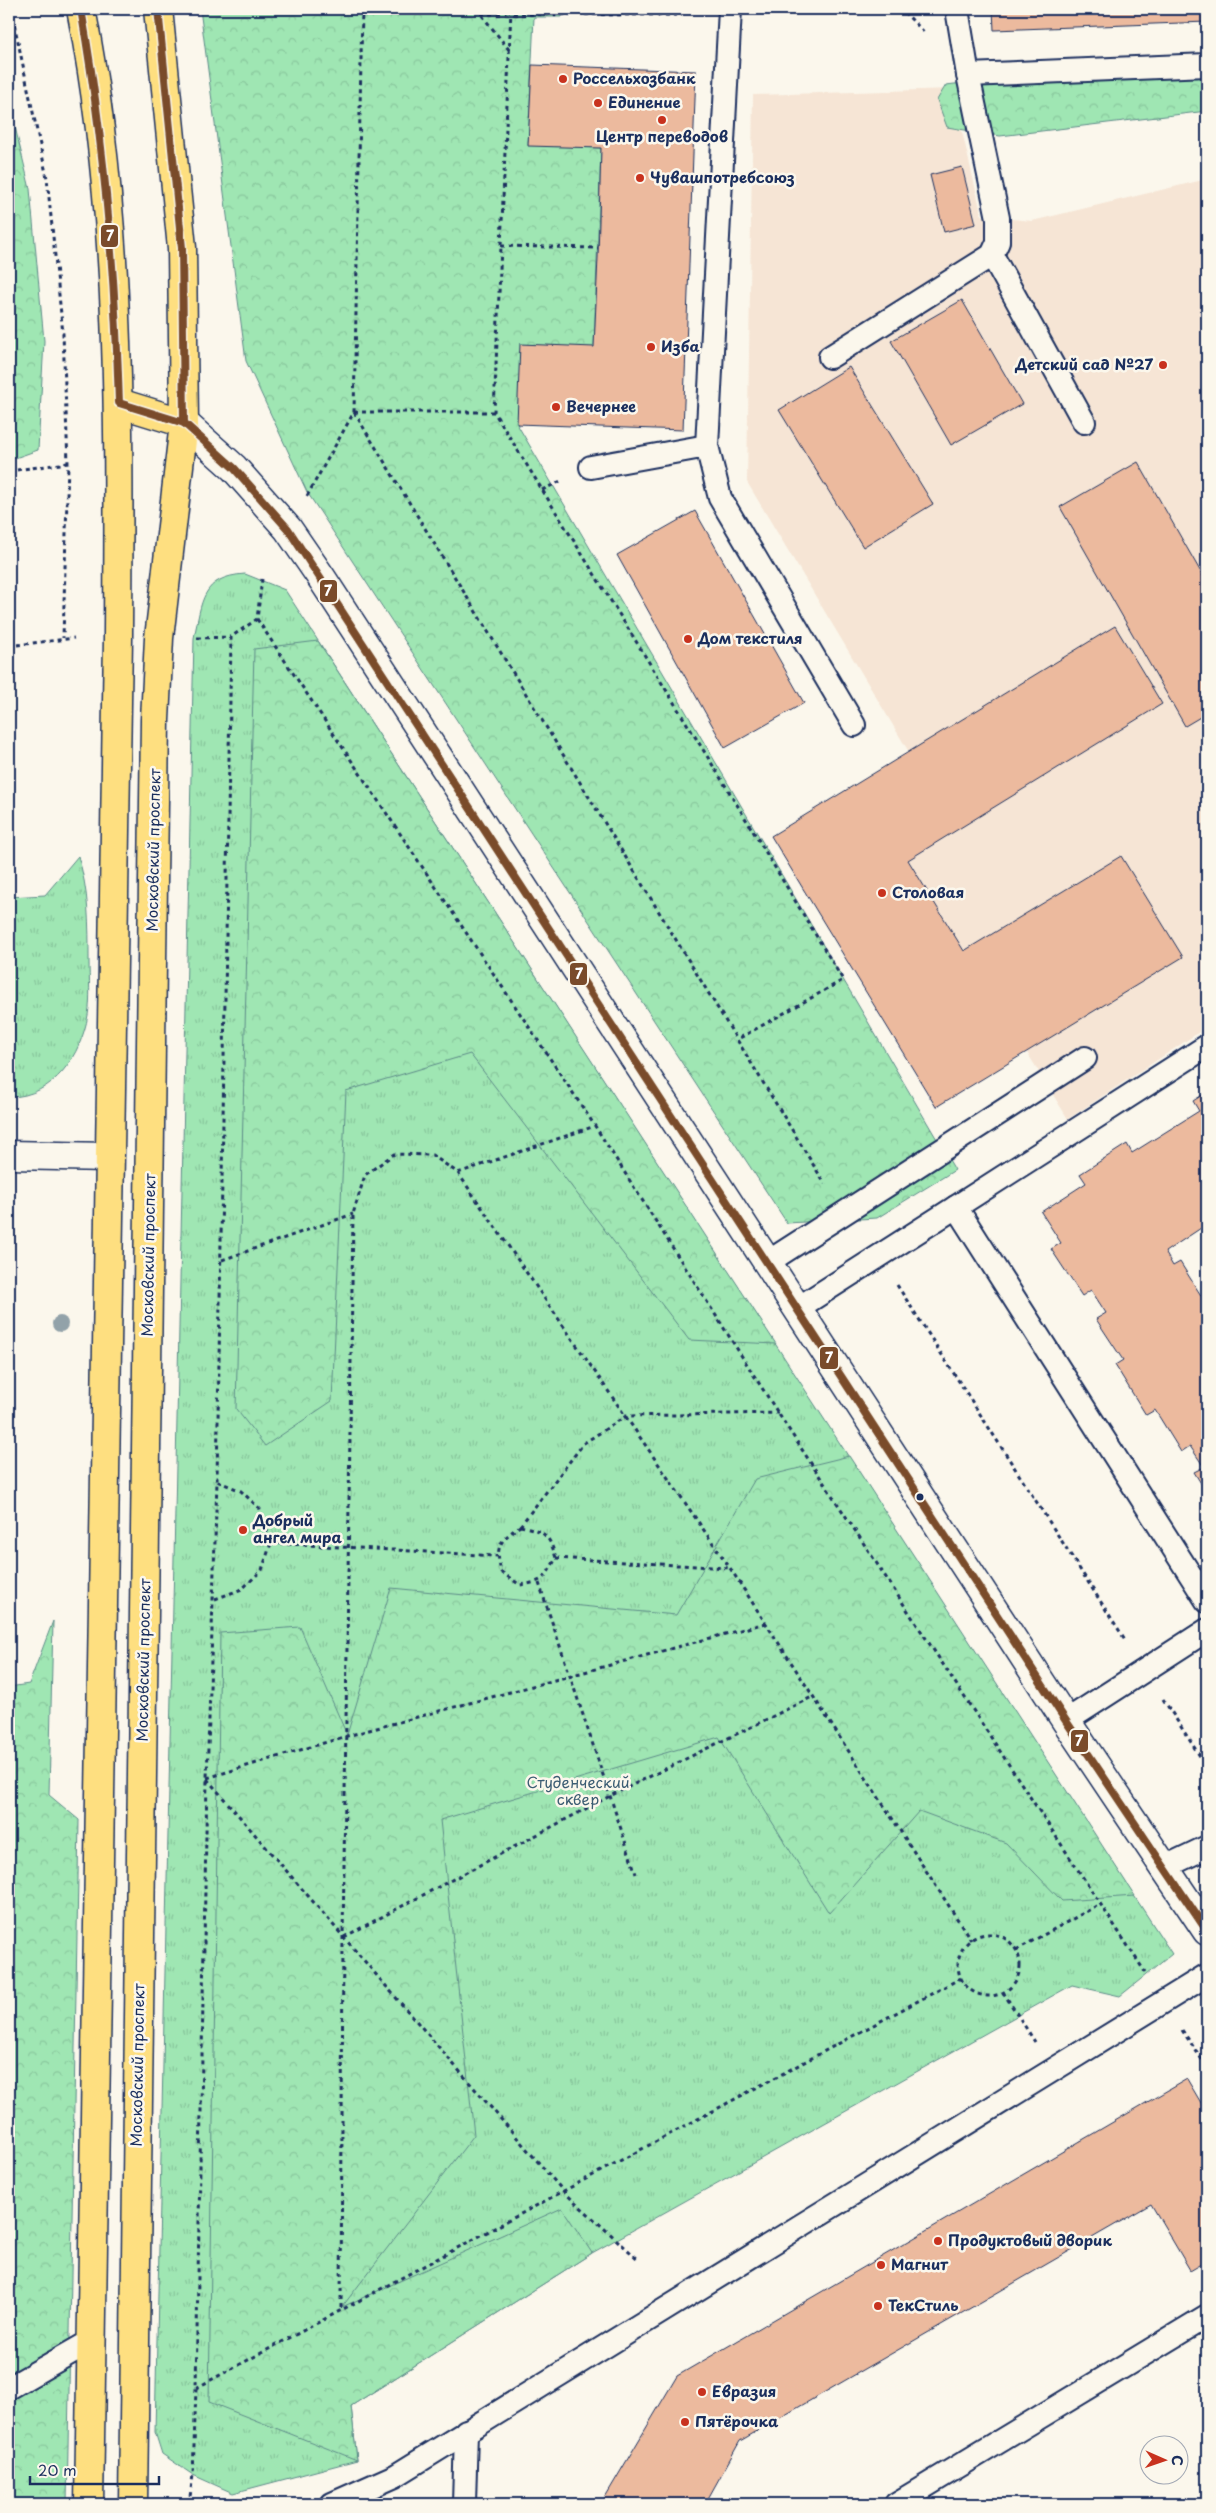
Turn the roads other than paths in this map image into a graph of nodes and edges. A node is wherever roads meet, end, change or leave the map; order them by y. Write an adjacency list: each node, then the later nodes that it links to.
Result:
1 (81, 9): 9 (main road)
2 (158, 9): 11 (main road, Московский проспект)
3 (730, 9): 12 (lane)
4 (957, 9): 6 (lane)
5 (1207, 65): 6 (lane)
6 (968, 75): 7 (lane)
7 (992, 255): 8 (lane); 10 (lane)
8 (830, 356)
9 (119, 403): 11 (main road); 18 (main road)
10 (1084, 422)
11 (184, 423): 20 (street); 34 (main road, Московский проспект)
12 (707, 446): 13 (lane); 14 (lane)
13 (591, 467)
14 (854, 725)
15 (1207, 1046): 19 (lane)
16 (1085, 1058): 20 (lane)
17 (9, 1155): 18 (street)
18 (108, 1157): 30 (main road)
19 (956, 1207): 21 (lane); 22 (lane)
20 (768, 1262): 21 (street)
21 (798, 1308): 24 (street)
22 (1207, 1601)
23 (1207, 1630): 24 (lane)
24 (1066, 1721): 26 (street)
25 (1207, 1847): 26 (lane)
26 (1165, 1867): 27 (street)
27 (1207, 1931)
28 (1207, 1975): 32 (lane)
29 (1207, 2316): 37 (lane)
30 (91, 2341): 31 (lane); 33 (main road)
31 (9, 2388)
32 (466, 2431): 35 (lane); 36 (lane)
33 (89, 2504)
34 (133, 2504)
35 (332, 2504)
36 (464, 2504)
37 (896, 2504)

